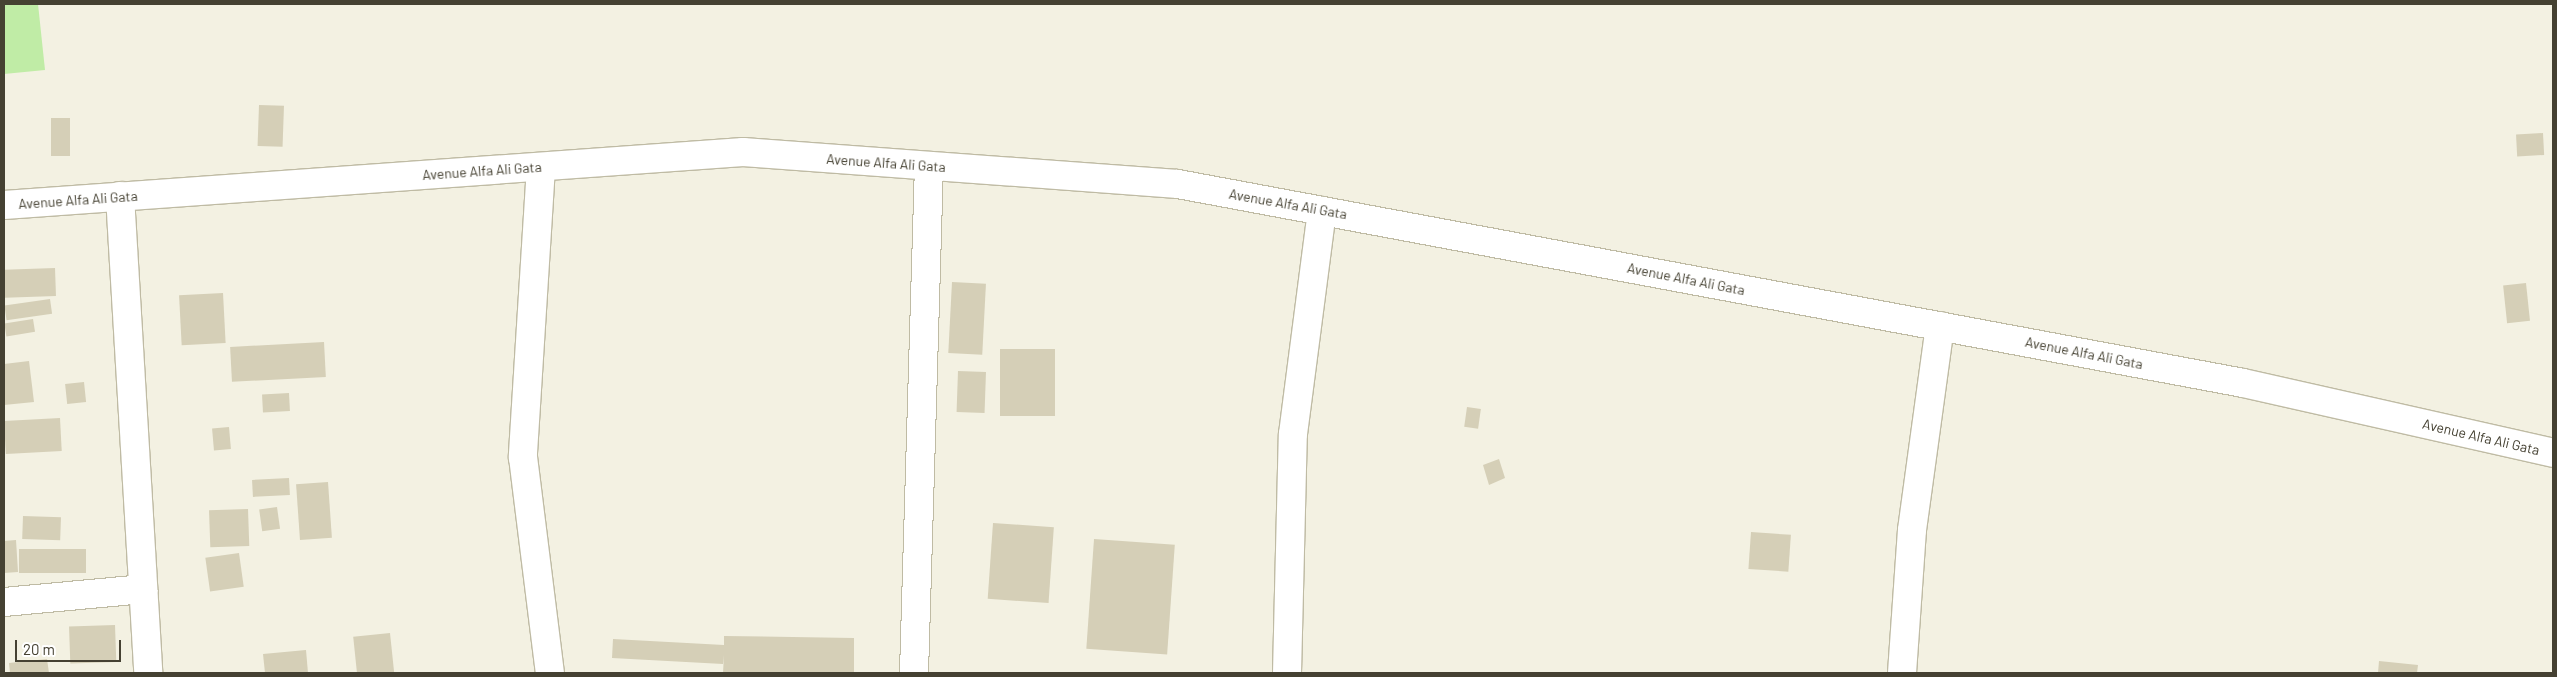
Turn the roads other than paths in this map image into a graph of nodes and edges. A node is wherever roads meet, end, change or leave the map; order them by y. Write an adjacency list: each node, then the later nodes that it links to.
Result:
1 (929, 166): 2 (street, Avenue Alfa Ali Gata); 5 (street, Avenue Alfa Ali Gata); 12 (street)
2 (541, 167): 3 (street, Avenue Alfa Ali Gata); 11 (street)
3 (120, 196): 4 (street, Avenue Alfa Ali Gata); 8 (street)
4 (4, 205)
5 (1322, 211): 6 (street, Avenue Alfa Ali Gata); 13 (street)
6 (1940, 326): 7 (street, Avenue Alfa Ali Gata); 14 (street)
7 (2553, 453)
8 (143, 589): 9 (street); 10 (street)
9 (4, 602)
10 (148, 673)
11 (550, 673)
12 (914, 673)
13 (1287, 673)
14 (1902, 673)

